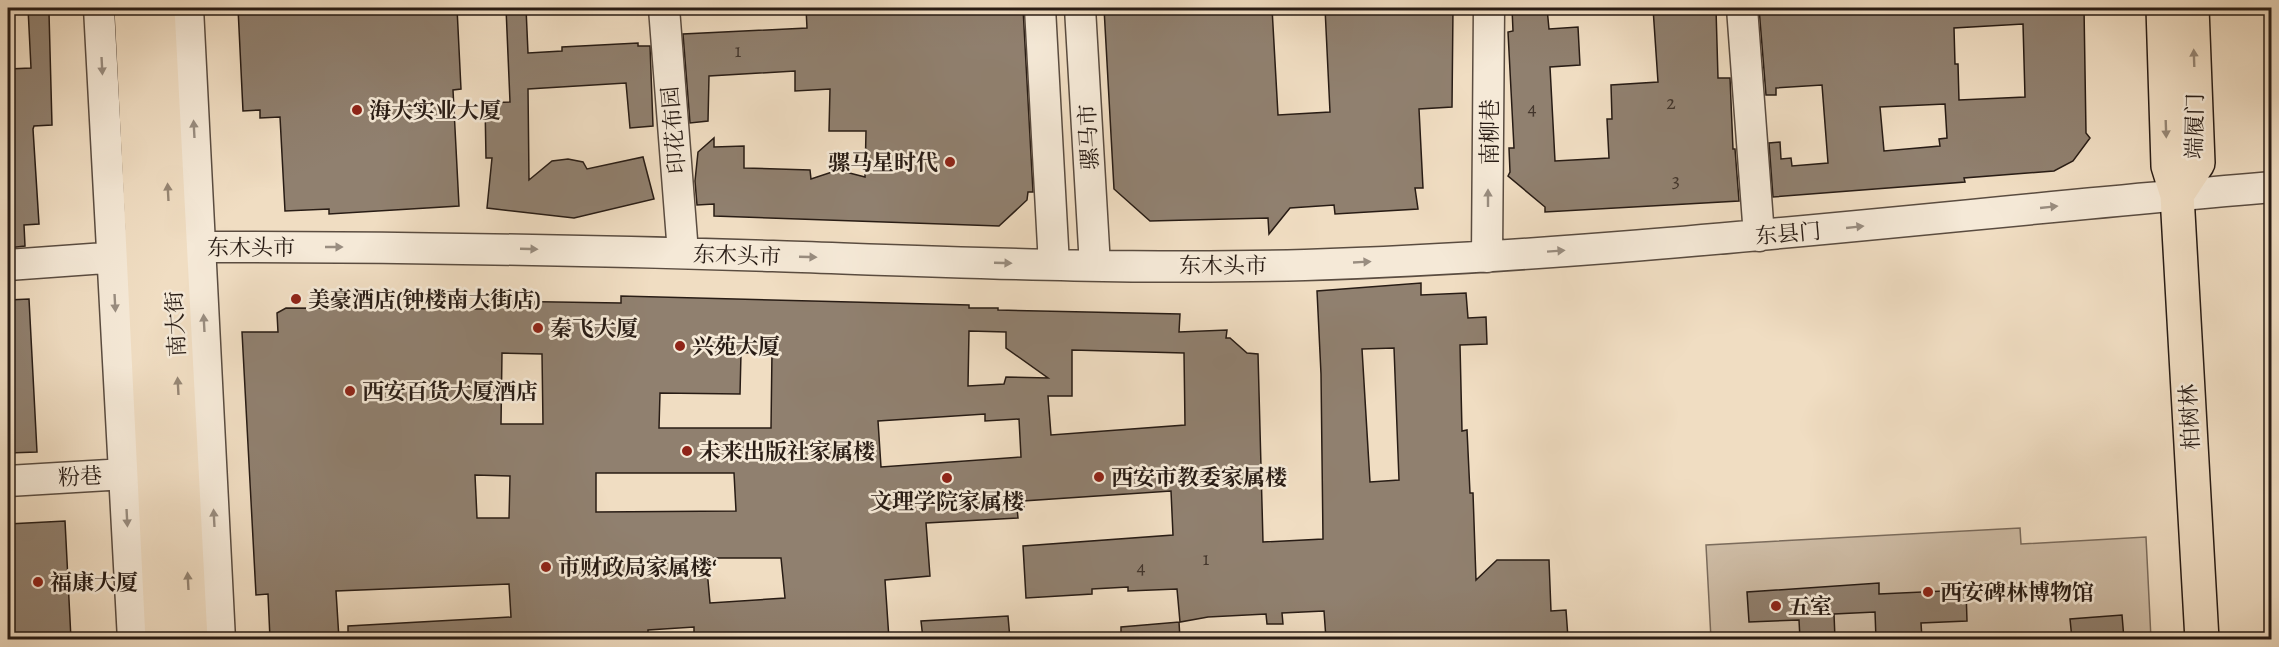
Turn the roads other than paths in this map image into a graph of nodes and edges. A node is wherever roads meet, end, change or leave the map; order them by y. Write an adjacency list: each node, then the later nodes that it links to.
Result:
1 (99, 8): 15 (street, one-way to 15)
2 (131, 8): 15 (main road, 南大街)
3 (158, 8): 15 (main road, 南大街, one-way to 3)
4 (188, 8): 15 (street, one-way to 4)
5 (664, 8): 16 (street, 印花布园)
6 (1040, 8): 19 (street, 骡马市)
7 (1080, 8): 21 (street, 骡马市)
8 (1490, 8): 17 (street, 南柳巷, one-way to 8)
9 (1742, 8): 14 (street)
10 (2163, 8): 13 (main road, 端履门, one-way to 13)
11 (2192, 8): 13 (main road, 端履门, one-way to 11)
12 (2271, 187): 13 (street, 东县门)
13 (2177, 195): 14 (street, 东县门, one-way to 13); 28 (main road, 柏树林)
14 (1760, 236): 17 (street, 东县门, one-way to 14)
15 (157, 252): 16 (street, 东木头市, one-way to 16); 18 (street, 东木头市); 22 (main road, 南大街, one-way to 22); 26 (main road, 南大街, one-way to 15); 27 (street, one-way to 15)
16 (683, 254): 19 (street, 东木头市, one-way to 19)
17 (1487, 257): 20 (street, 东县门, one-way to 17)
18 (8, 265)
19 (1054, 265): 21 (street, 东木头市)
20 (1303, 265): 21 (street, 东木头市)
21 (1095, 266)
22 (138, 473): 23 (street, 粉巷); 24 (street, one-way to 24); 25 (main road, 南大街)
23 (8, 481)
24 (133, 639)
25 (162, 639)
26 (191, 639)
27 (220, 639)
28 (2202, 639)

